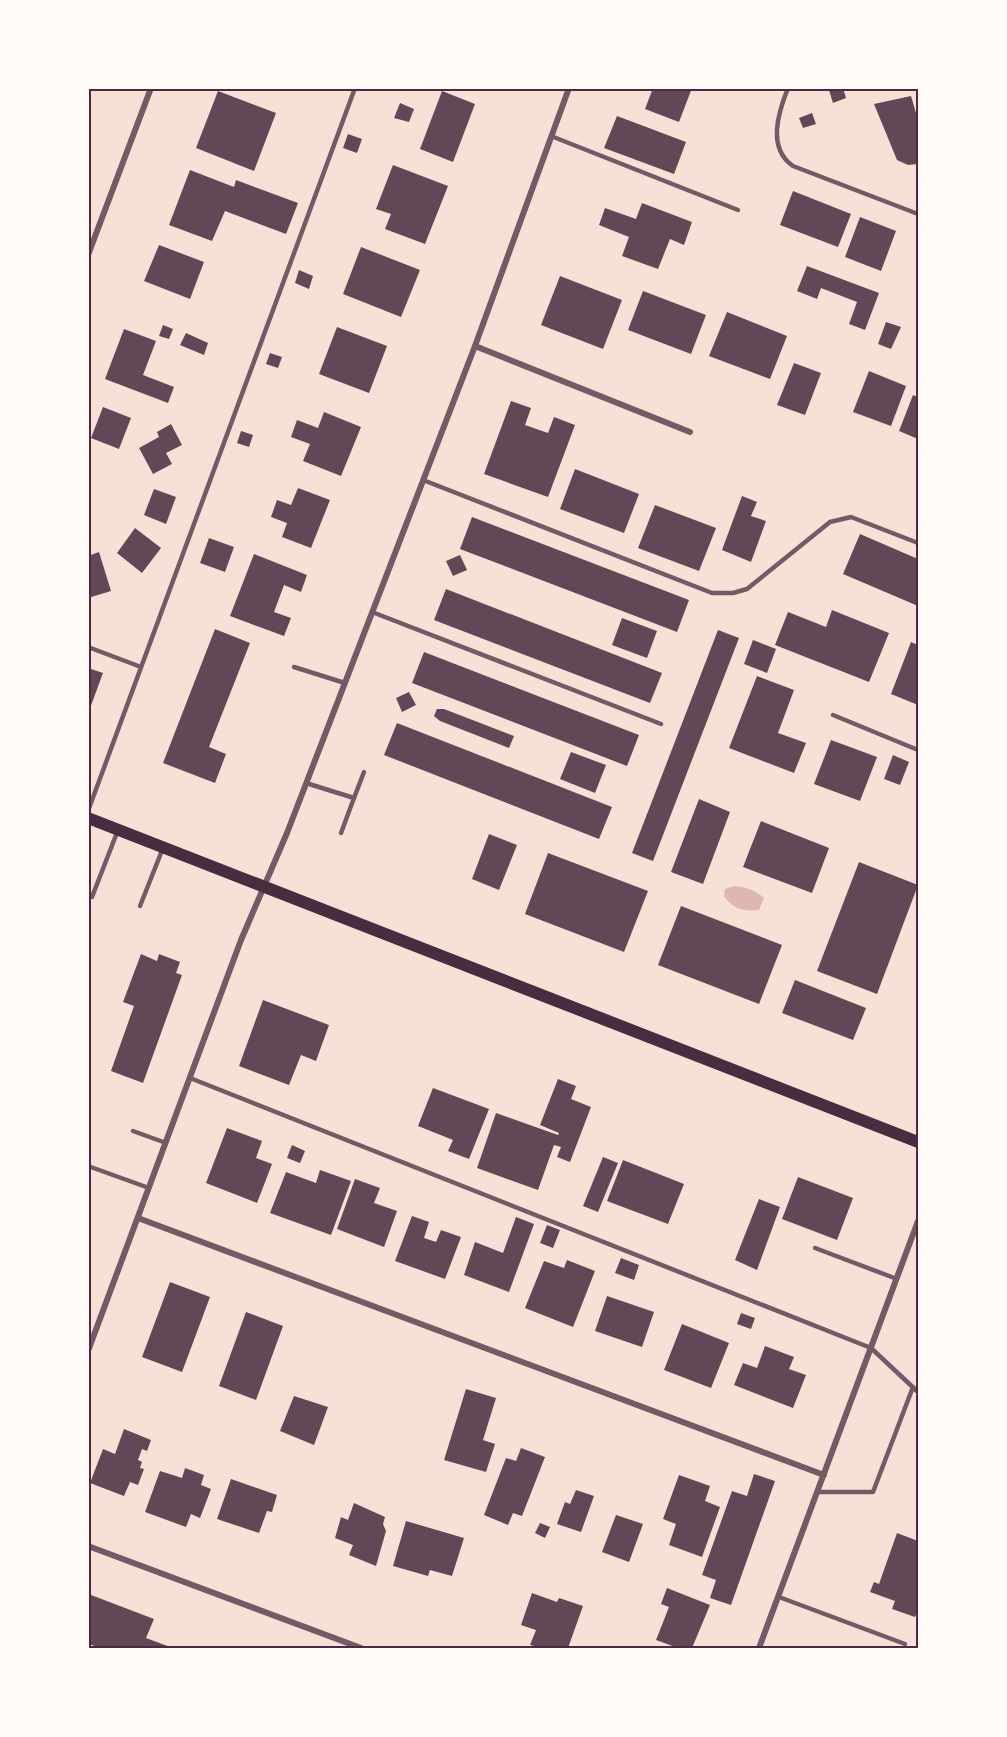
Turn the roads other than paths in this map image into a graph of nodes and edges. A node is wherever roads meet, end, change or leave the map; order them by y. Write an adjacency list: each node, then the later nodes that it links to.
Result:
1 (151, 88): 8 (street)
2 (355, 88): 15 (lane)
3 (568, 88): 5 (street)
4 (788, 88): 7 (lane)
5 (551, 136): 6 (lane); 9 (street)
6 (738, 210)
7 (918, 214)
8 (88, 255)
9 (475, 346): 10 (street); 11 (street)
10 (690, 432)
11 (423, 480): 12 (lane); 13 (street)
12 (918, 543)
13 (372, 612): 17 (street); 19 (lane)
14 (88, 647): 15 (lane)
15 (141, 667): 24 (lane)
16 (294, 667): 17 (lane)
17 (345, 683): 22 (street)
18 (833, 715): 20 (lane)
19 (661, 724)
20 (918, 750)
21 (364, 772): 23 (lane)
22 (306, 783): 23 (lane); 29 (street)
23 (354, 798): 27 (lane)
24 (88, 811)
25 (88, 818): 26 (main road)
26 (118, 830): 28 (main road); 30 (lane)
27 (341, 833)
28 (163, 848): 29 (main road); 32 (lane)
29 (263, 887): 33 (street); 35 (main road)
30 (90, 896): 31 (lane)
31 (88, 905)
32 (140, 906)
33 (190, 1078): 36 (street); 43 (lane)
34 (133, 1131): 36 (lane)
35 (918, 1142)
36 (166, 1143): 38 (street)
37 (88, 1166): 38 (lane)
38 (149, 1188): 39 (street)
39 (138, 1218): 44 (street); 47 (street)
40 (918, 1221): 42 (street)
41 (815, 1248): 42 (lane)
42 (897, 1279): 43 (street)
43 (871, 1348): 45 (lane); 47 (street)
44 (88, 1351)
45 (913, 1387): 46 (lane); 48 (lane)
46 (918, 1392)
47 (824, 1475): 48 (street)
48 (818, 1492): 50 (street)
49 (88, 1546): 52 (street)
50 (779, 1597): 51 (lane); 53 (street)
51 (905, 1644)
52 (361, 1648)
53 (759, 1648)

